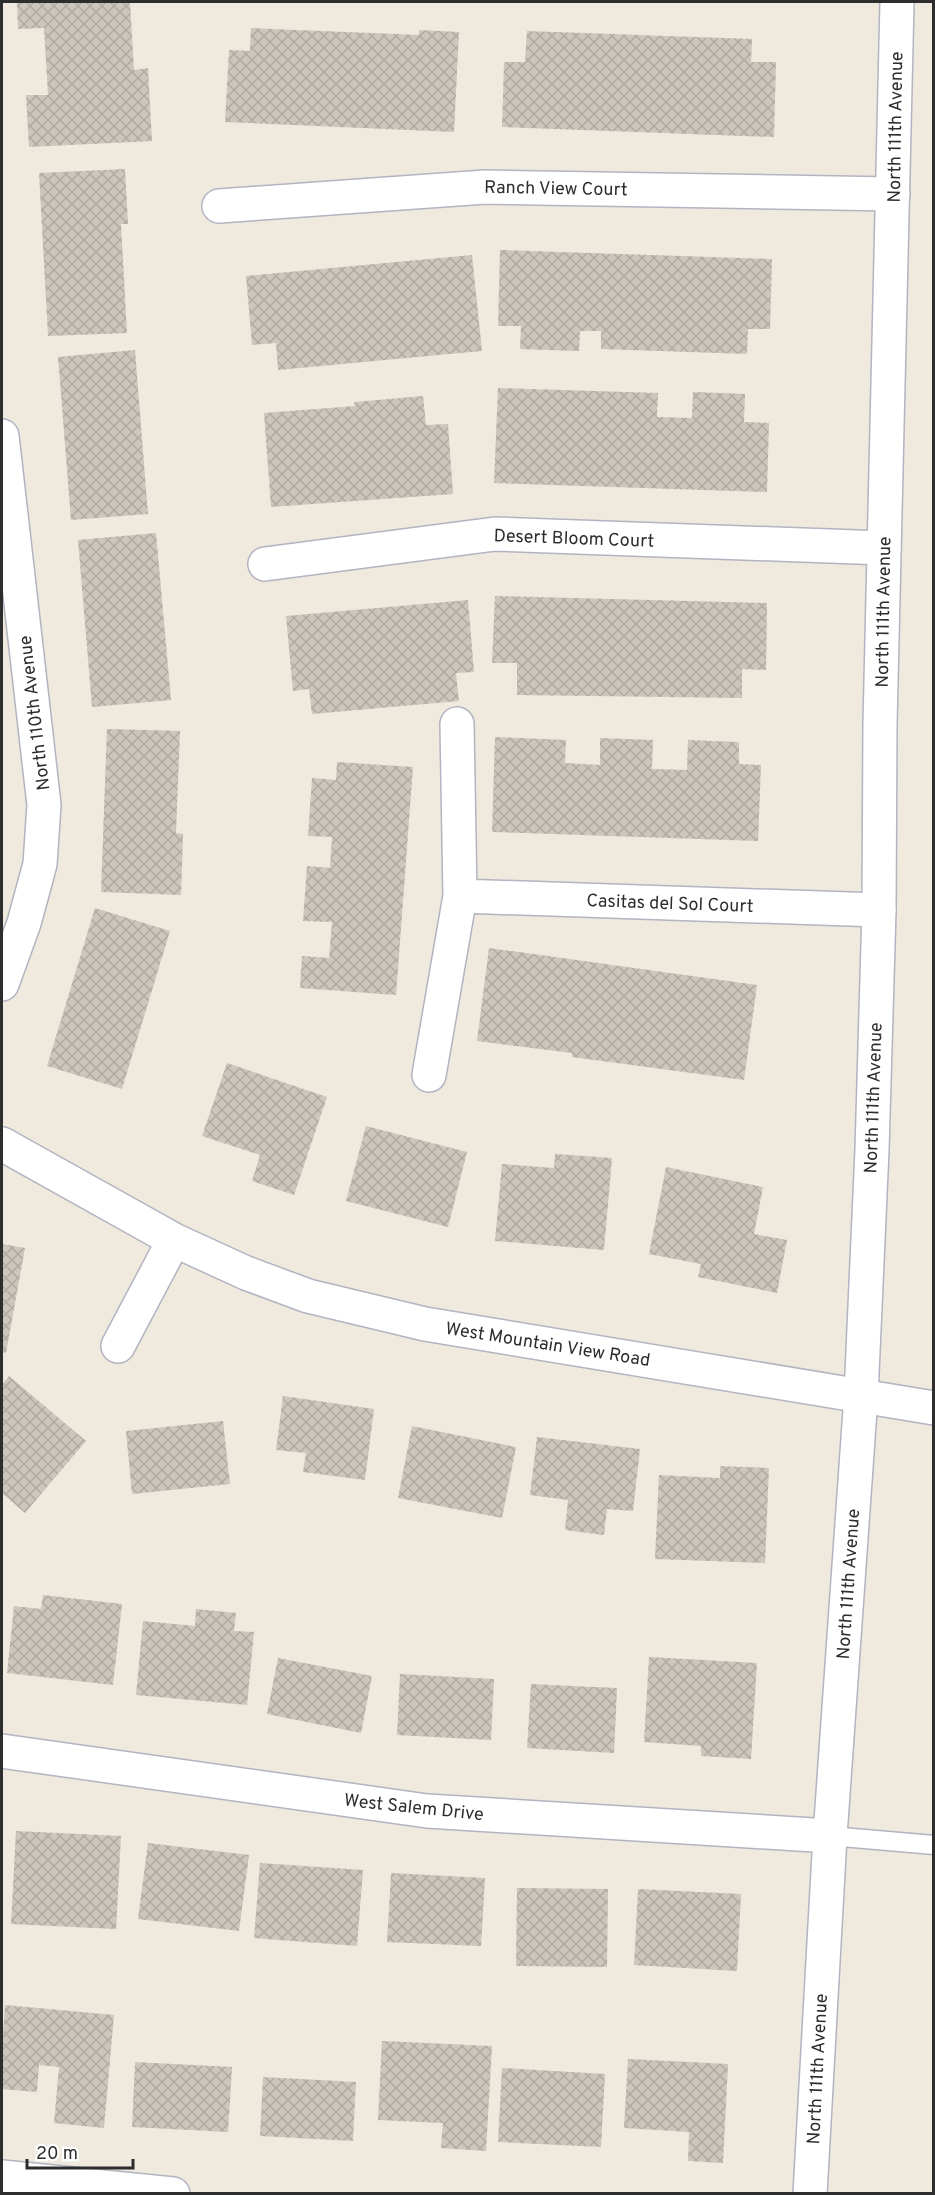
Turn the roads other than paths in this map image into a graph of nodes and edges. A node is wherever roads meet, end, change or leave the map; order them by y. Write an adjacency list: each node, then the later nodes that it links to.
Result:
1 (897, 2): 2 (street, North 111th Avenue)
2 (893, 194): 3 (street, Ranch View Court); 5 (street, North 111th Avenue)
3 (219, 206)
4 (2, 436): 10 (street, North 110th Avenue)
5 (884, 548): 6 (street, Desert Bloom Court); 9 (street, North 111th Avenue)
6 (265, 564)
7 (457, 724): 8 (street)
8 (460, 896): 9 (street, Casitas del Sol Court); 11 (street)
9 (879, 910): 15 (street, North 111th Avenue)
10 (2, 984)
11 (429, 1075)
12 (2, 1143): 13 (street, West Mountain View Road)
13 (174, 1240): 14 (street); 15 (street, West Mountain View Road)
14 (118, 1346)
15 (861, 1396): 16 (street, West Mountain View Road); 18 (street, North 111th Avenue)
16 (933, 1408)
17 (2, 1751): 18 (street, West Salem Drive)
18 (830, 1836): 19 (lane); 22 (street, North 111th Avenue)
19 (933, 1845)
20 (2, 2177): 21 (street)
21 (173, 2193)
22 (810, 2193)

